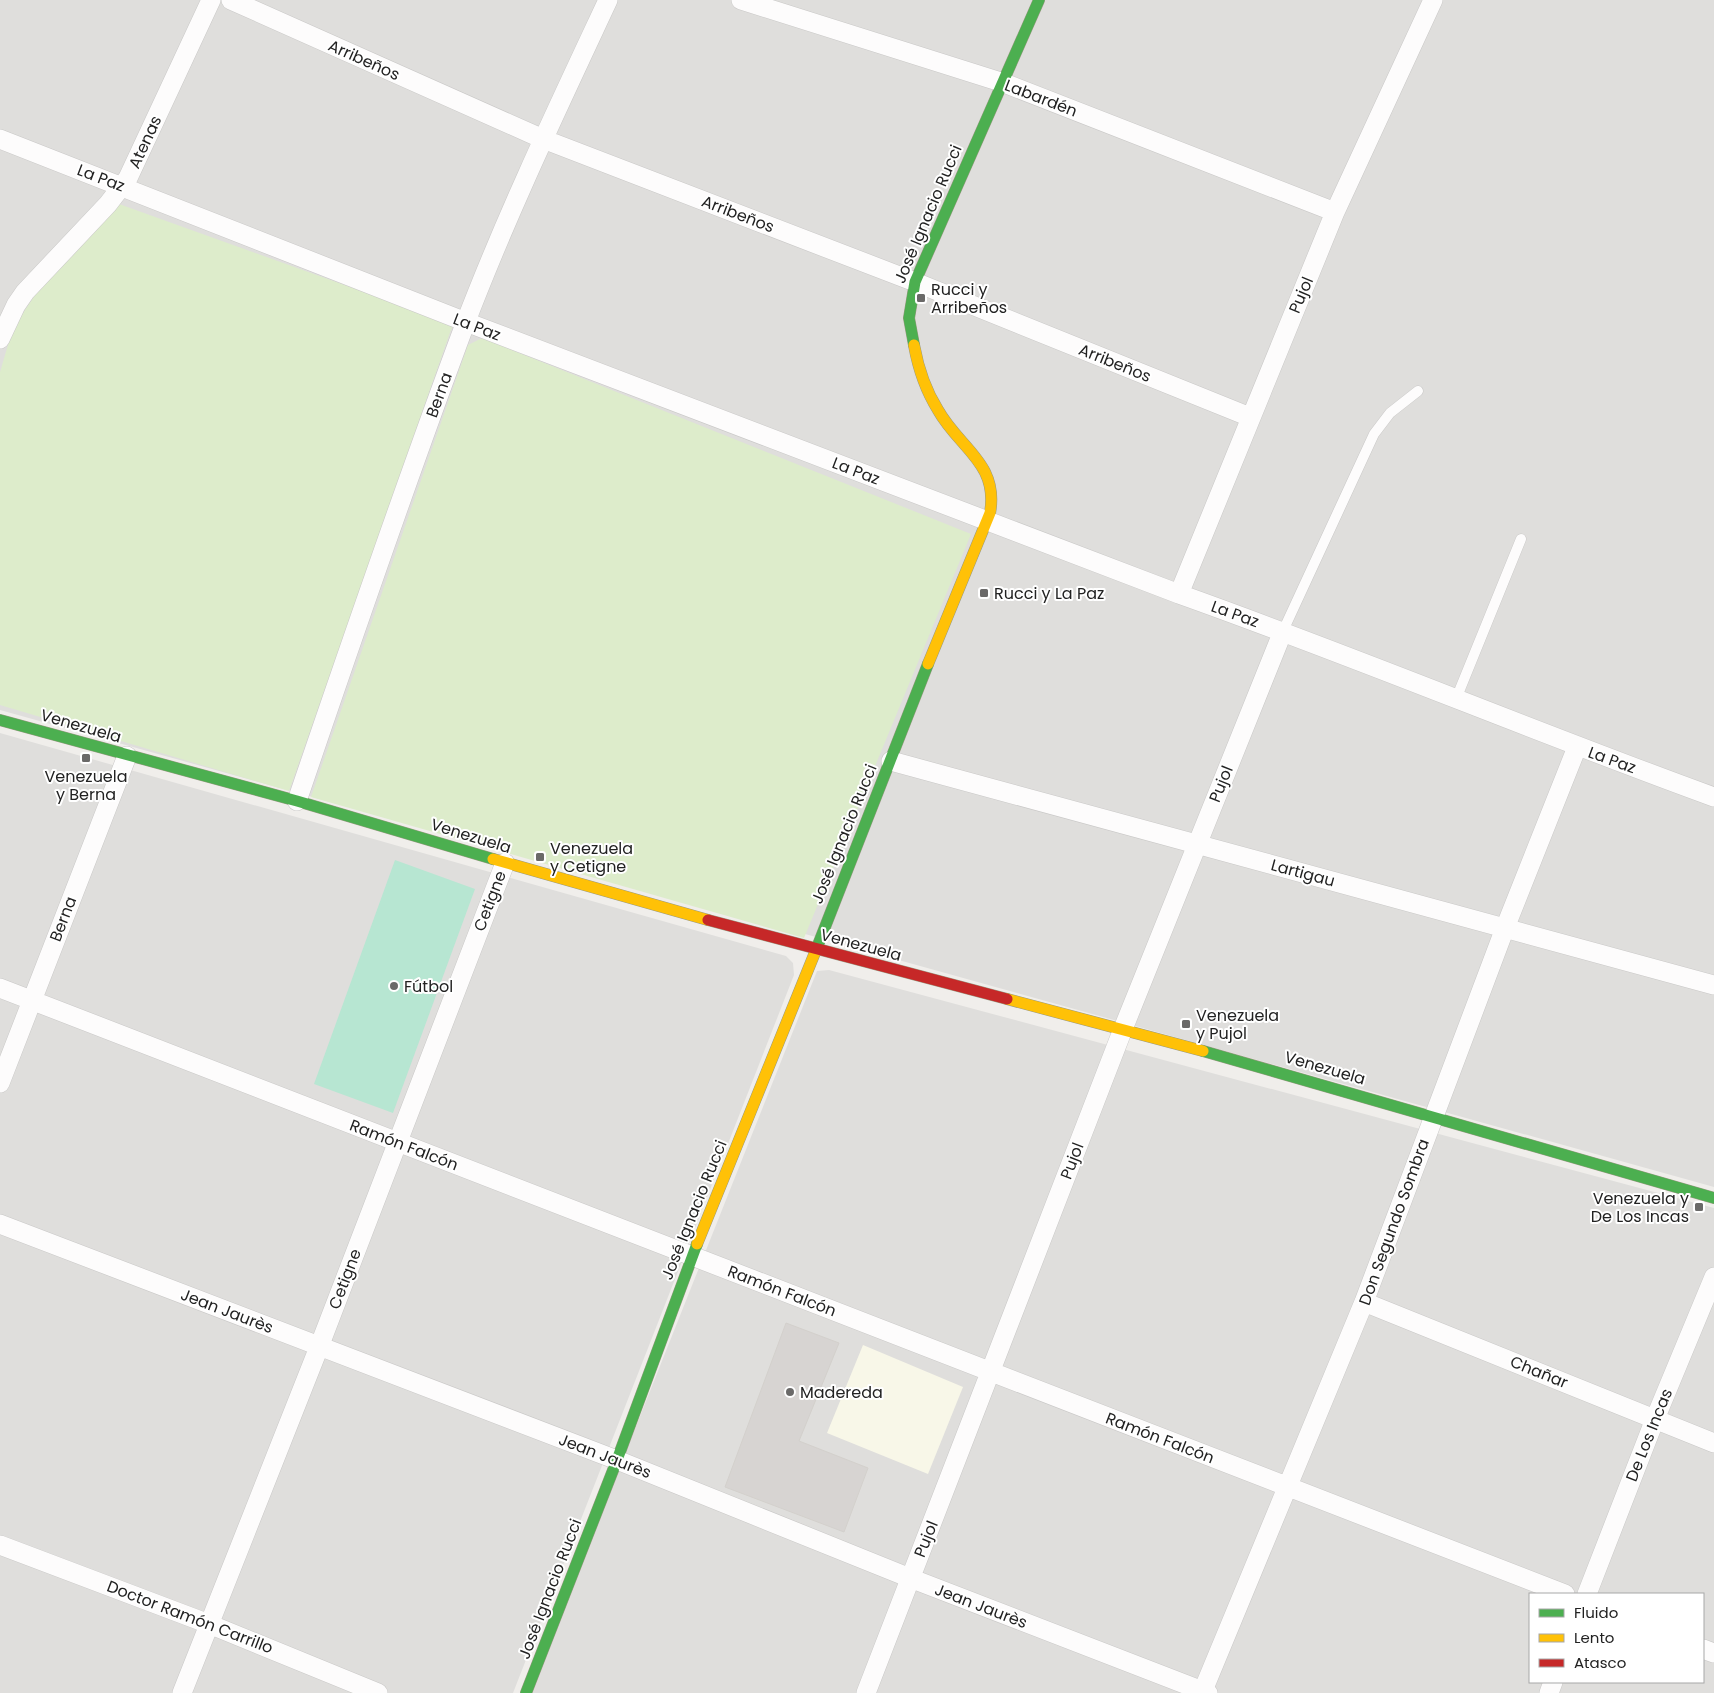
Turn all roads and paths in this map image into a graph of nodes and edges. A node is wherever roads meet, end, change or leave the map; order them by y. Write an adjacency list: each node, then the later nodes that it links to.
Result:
1 (211, 0): 10 (street, Atenas)
2 (231, 0): 9 (street, Arribeños)
3 (608, 0): 9 (street, Berna)
4 (741, 0): 7 (street, Labardén)
5 (1039, 0): 7 (street, José Ignacio Rucci)
6 (1432, 0): 11 (street, Pujol)
7 (1004, 83): 11 (street, Labardén); 12 (street, José Ignacio Rucci)
8 (0, 139): 10 (street, La Paz)
9 (543, 139): 12 (street, Arribeños); 13 (street, Berna)
10 (123, 186): 13 (street, La Paz); 14 (street, Atenas)
11 (1335, 212): 16 (street, Pujol)
12 (915, 282): 16 (street, Arribeños); 17 (street, José Ignacio Rucci)
13 (466, 322): 17 (street, La Paz); 27 (street, Berna)
14 (0, 339)
15 (1418, 391): 20 (lane)
16 (1250, 417): 19 (street, Pujol)
17 (988, 521): 19 (street, La Paz); 25 (street, José Ignacio Rucci)
18 (1521, 539): 21 (lane)
19 (1179, 594): 20 (street, La Paz)
20 (1283, 631): 21 (street, La Paz); 28 (street, Pujol)
21 (1456, 699): 23 (street, La Paz)
22 (0, 720): 24 (street, Venezuela)
23 (1578, 747): 26 (street, La Paz); 30 (street, Don Segundo Sombra)
24 (127, 756): 27 (street, Venezuela); 34 (street, Berna)
25 (891, 761): 28 (street, Lartigau); 31 (street, José Ignacio Rucci)
26 (1714, 797)
27 (297, 801): 29 (street, Venezuela)
28 (1196, 844): 30 (street, Lartigau); 35 (street, Pujol)
29 (505, 864): 31 (street, Venezuela); 38 (street, Cetigne)
30 (1504, 928): 32 (street, Lartigau); 37 (street, Don Segundo Sombra)
31 (816, 950): 35 (street, Venezuela); 41 (street, José Ignacio Rucci)
32 (1714, 985)
33 (0, 988): 34 (street, Ramón Falcón)
34 (32, 999): 36 (street, Berna); 38 (street, Ramón Falcón)
35 (1123, 1029): 37 (street, Venezuela); 45 (street, Pujol)
36 (0, 1083)
37 (1433, 1116): 39 (street, Venezuela); 43 (street, Don Segundo Sombra)
38 (398, 1143): 41 (street, Ramón Falcón); 44 (street, Cetigne)
39 (1714, 1198)
40 (0, 1224): 44 (street, Jean Jaurès)
41 (692, 1256): 45 (street, Ramón Falcón); 48 (street, José Ignacio Rucci)
42 (1714, 1277): 46 (street, De Los Incas)
43 (1364, 1302): 46 (street, Chañar); 49 (street, Don Segundo Sombra)
44 (319, 1347): 48 (street, Jean Jaurès); 54 (street, Cetigne)
45 (992, 1372): 49 (street, Ramón Falcón); 51 (street, Pujol)
46 (1655, 1419): 47 (street, Chañar); 53 (street, De Los Incas)
47 (1714, 1443)
48 (617, 1460): 51 (street, Jean Jaurès); 58 (street, José Ignacio Rucci)
49 (1288, 1488): 52 (street, Ramón Falcón); 55 (street, Don Segundo Sombra)
50 (0, 1544): 54 (street, Doctor Ramón Carrillo)
51 (910, 1578): 55 (street, Jean Jaurès); 59 (street, Pujol)
52 (1562, 1593)
53 (1587, 1593)
54 (209, 1624): 56 (street, Cetigne); 57 (street, Doctor Ramón Carrillo)
55 (1204, 1692)
56 (182, 1693)
57 (378, 1693)
58 (526, 1693)
59 (866, 1693)

